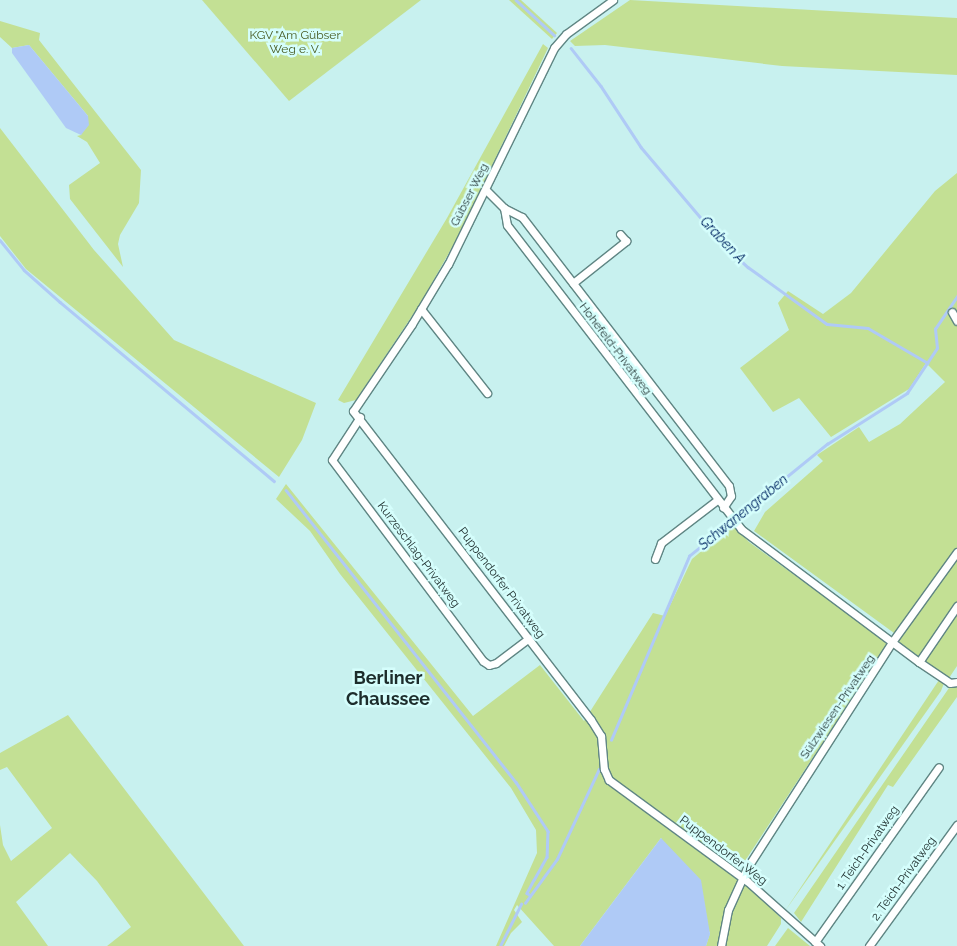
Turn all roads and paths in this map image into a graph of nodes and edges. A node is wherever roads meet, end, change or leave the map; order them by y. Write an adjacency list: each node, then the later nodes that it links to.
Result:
1 (613, 0): 2 (street, Gübser Weg)
2 (486, 190): 3 (street, Hohefeld-Privatweg); 6 (street, Gübser Weg)
3 (504, 208): 5 (street, Hohefeld-Privatweg); 12 (street, Hohefeld-Privatweg)
4 (620, 234): 5 (street)
5 (573, 283): 13 (street, Hohefeld-Privatweg)
6 (421, 309): 9 (street); 10 (street, Gübser Weg)
7 (952, 312): 8 (street)
8 (957, 322)
9 (487, 392)
10 (353, 411): 11 (street, Puppendorfer Privatweg)
11 (360, 417): 17 (street, Puppendorfer Privatweg); 17 (street, Kurzeschlag-Privatweg)
12 (716, 501): 13 (street, Hohefeld-Privatweg); 15 (street)
13 (726, 511): 18 (street, Hohefeld-Privatweg)
14 (957, 552): 18 (street, Sülzwiesen-Privatweg)
15 (656, 559)
16 (957, 606): 19 (street)
17 (529, 638): 22 (street, Puppendorfer Privatweg)
18 (892, 642): 19 (street, Hohefeld-Privatweg); 24 (street, Sülzwiesen-Privatweg)
19 (919, 662): 20 (street, Hohefeld-Privatweg)
20 (957, 682)
21 (939, 767): 25 (street, 1. Teich-Privatweg)
22 (609, 780): 24 (street, Puppendorfer Weg)
23 (957, 825): 27 (street, 2. Teich-Privatweg)
24 (742, 878): 25 (street, Puppendorfer Weg); 26 (street, Sülzwiesen-Privatweg)
25 (817, 944)
26 (721, 946)
27 (869, 946)

